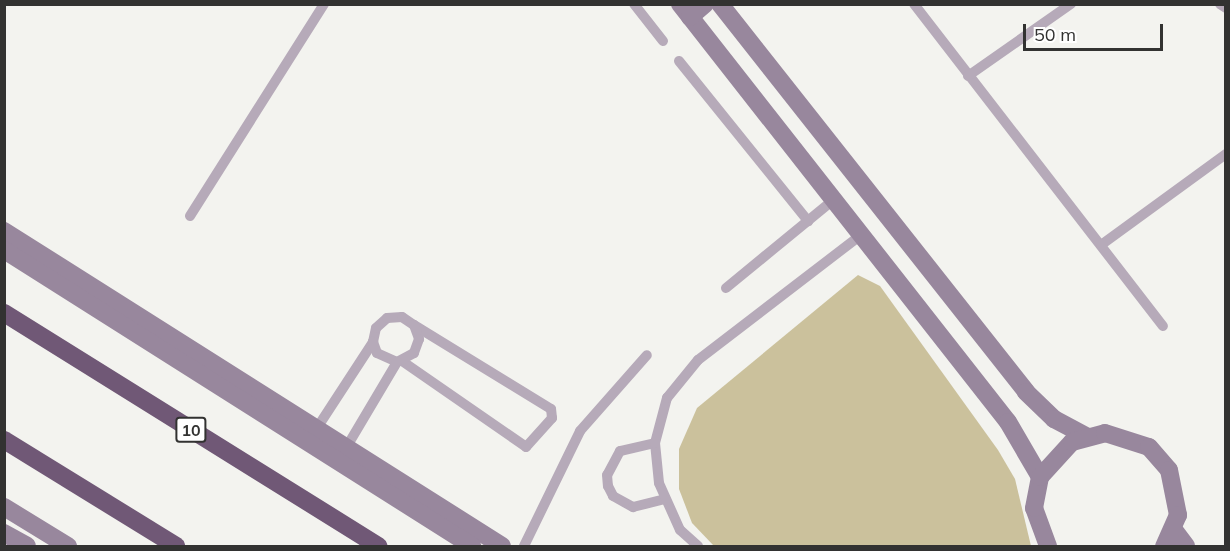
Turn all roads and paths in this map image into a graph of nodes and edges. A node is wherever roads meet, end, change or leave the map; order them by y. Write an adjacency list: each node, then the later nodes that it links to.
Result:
1 (324, 4): 15 (lane)
2 (634, 4): 10 (lane)
3 (705, 4): 9 (street)
4 (720, 4): 30 (street)
5 (914, 4): 12 (lane)
6 (1071, 4): 12 (lane)
7 (1220, 4): 8 (lane)
8 (1226, 8)
9 (685, 10): 14 (street)
10 (663, 41)
11 (679, 61): 16 (lane)
12 (968, 76): 19 (lane)
13 (1226, 154): 19 (lane)
14 (832, 200): 16 (lane); 18 (street)
15 (190, 216)
16 (808, 221): 21 (lane)
17 (4, 231): 28 (street)
18 (861, 235): 32 (lane); 34 (street)
19 (1101, 245): 24 (lane)
20 (4, 250): 28 (street)
21 (726, 288)
22 (4, 314): 42 (highway, 10)
23 (414, 325): 25 (lane); 27 (lane); 27 (lane)
24 (1163, 326)
25 (373, 342): 27 (lane); 29 (lane)
26 (647, 355): 45 (lane)
27 (400, 362): 33 (lane)
28 (285, 417): 29 (street); 43 (street)
29 (317, 428): 33 (street)
30 (1086, 436): 34 (street); 37 (street)
31 (4, 440): 41 (highway)
32 (655, 443): 35 (lane); 35 (lane)
33 (346, 448): 44 (street)
34 (1040, 477): 47 (street)
35 (664, 499): 46 (lane)
36 (4, 507): 40 (street)
37 (1174, 530): 48 (street); 49 (street)
38 (4, 532): 39 (street)
39 (27, 546)
40 (68, 546)
41 (176, 546)
42 (378, 546)
43 (472, 546)
44 (502, 546)
45 (524, 546)
46 (698, 546)
47 (1048, 546)
48 (1164, 546)
49 (1186, 546)

